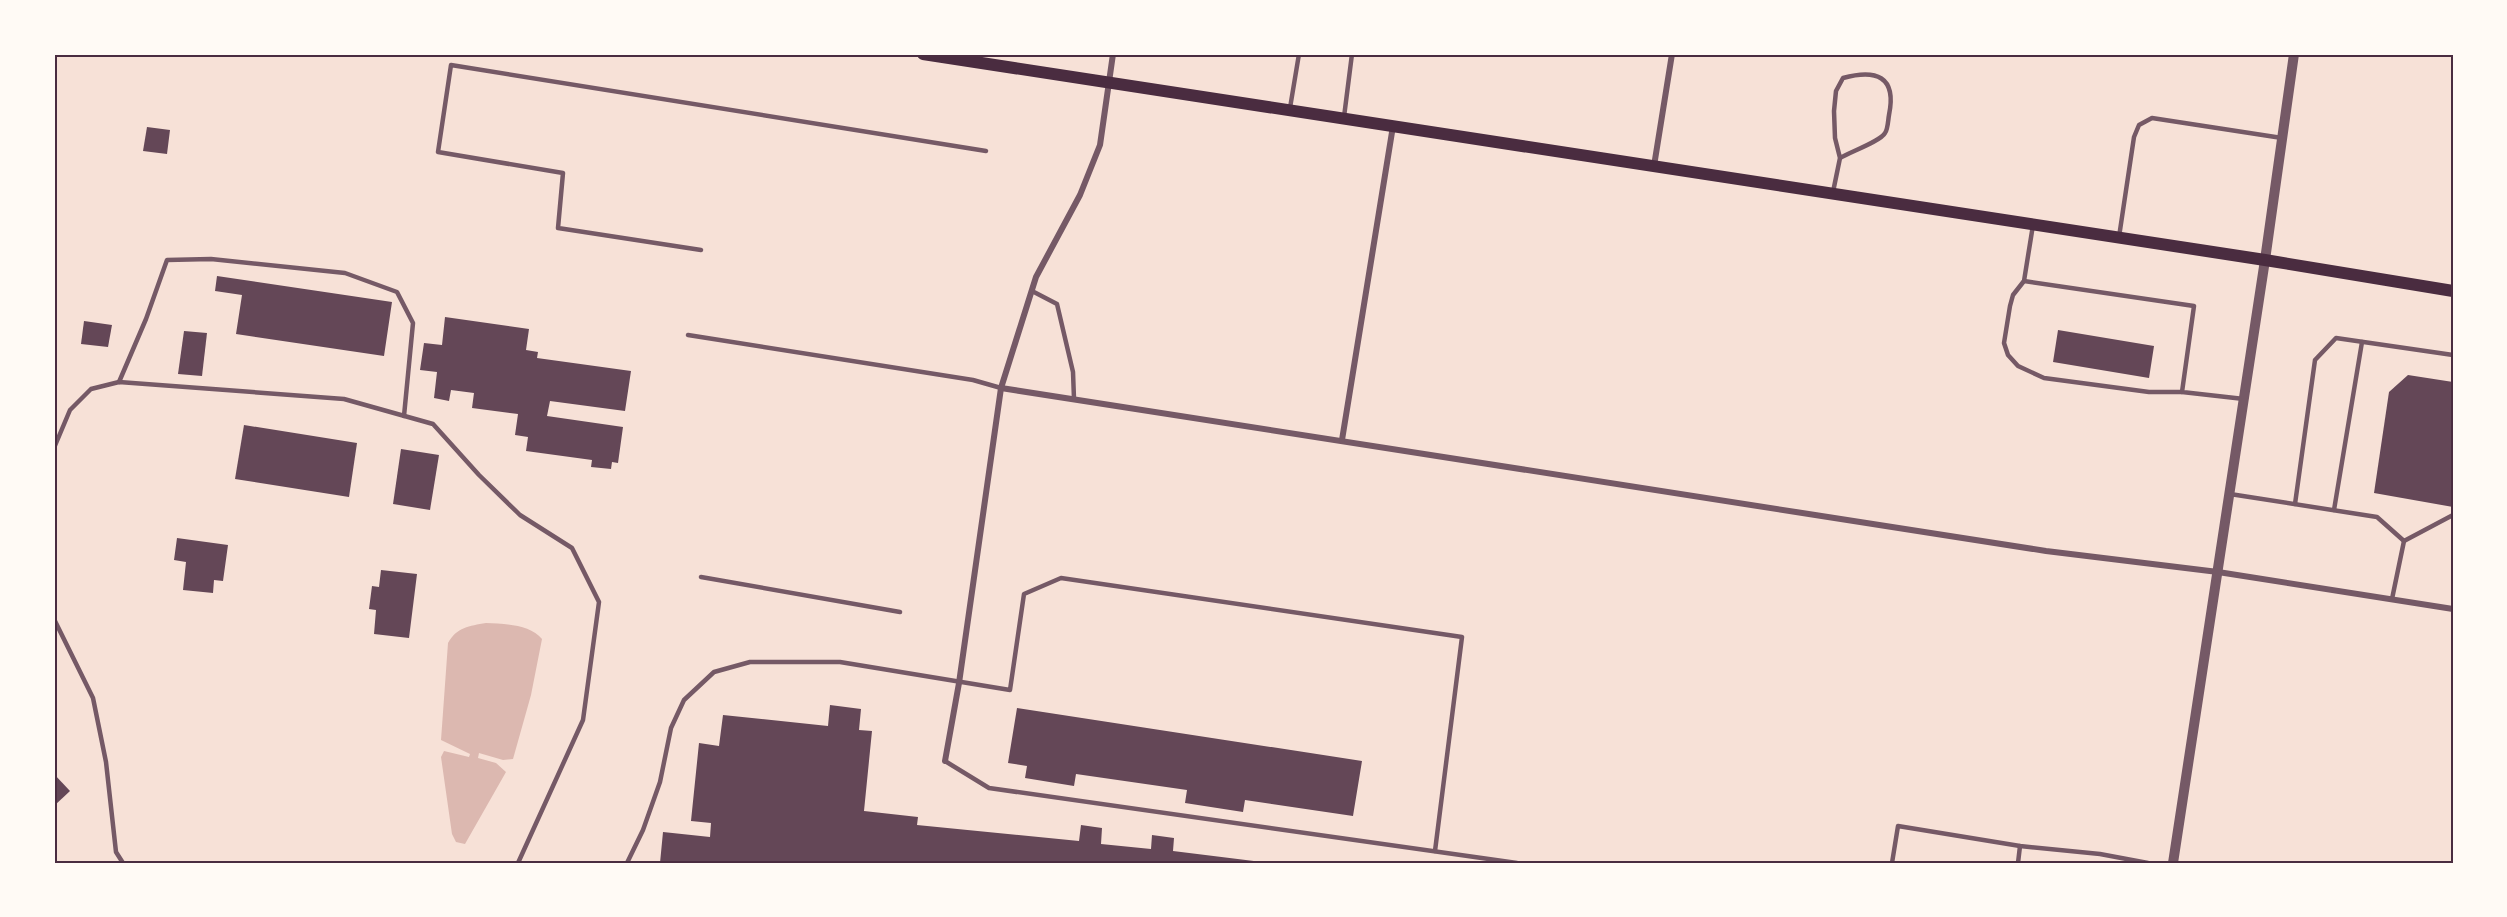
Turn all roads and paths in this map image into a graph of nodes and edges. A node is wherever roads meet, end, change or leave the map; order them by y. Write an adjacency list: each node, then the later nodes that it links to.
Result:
1 (923, 54): 7 (main road)
2 (1113, 54): 8 (street)
3 (1299, 54): 9 (lane)
4 (1352, 54): 10 (lane)
5 (1672, 54): 15 (street)
6 (2294, 54): 12 (street)
7 (957, 57): 8 (main road)
8 (1109, 83): 9 (main road); 22 (street)
9 (1290, 110): 10 (main road)
10 (1344, 118): 11 (main road)
11 (1393, 126): 15 (main road); 33 (street)
12 (2282, 138): 18 (lane); 20 (street)
13 (986, 151): 19 (lane)
14 (1840, 158): 14 (lane); 16 (lane)
15 (1654, 167): 16 (main road)
16 (1833, 194): 17 (main road)
17 (2033, 225): 18 (main road); 21 (lane)
18 (2119, 238): 20 (main road)
19 (701, 250)
20 (2265, 260): 23 (main road); 31 (street)
21 (2024, 281): 29 (lane); 29 (lane)
22 (1032, 291): 28 (street); 30 (lane)
23 (2453, 291)
24 (688, 335): 28 (lane)
25 (2362, 342): 26 (lane); 36 (lane); 37 (lane)
26 (2453, 355)
27 (119, 382): 32 (lane); 32 (lane); 34 (lane)
28 (1001, 388): 30 (street); 46 (street)
29 (2182, 392): 31 (lane)
30 (1074, 399): 33 (street)
31 (2244, 399): 35 (street)
32 (404, 416): 51 (lane)
33 (1342, 440): 40 (street)
34 (54, 448)
35 (2230, 494): 36 (lane); 40 (street)
36 (2295, 504): 37 (lane)
37 (2334, 510): 39 (lane)
38 (2453, 515): 39 (lane)
39 (2404, 541): 42 (lane)
40 (2218, 572): 42 (street); 57 (street)
41 (702, 577): 44 (lane)
42 (2392, 599): 43 (street)
43 (2453, 609)
44 (900, 612)
45 (54, 619): 50 (lane)
46 (959, 682): 47 (street); 49 (lane); 52 (lane)
47 (945, 761): 49 (lane)
48 (2020, 846): 54 (lane); 55 (lane); 56 (lane)
49 (1435, 851): 53 (lane)
50 (123, 863)
51 (518, 863)
52 (627, 863)
53 (1517, 863)
54 (1892, 863)
55 (2018, 863)
56 (2148, 863)
57 (2173, 863)

